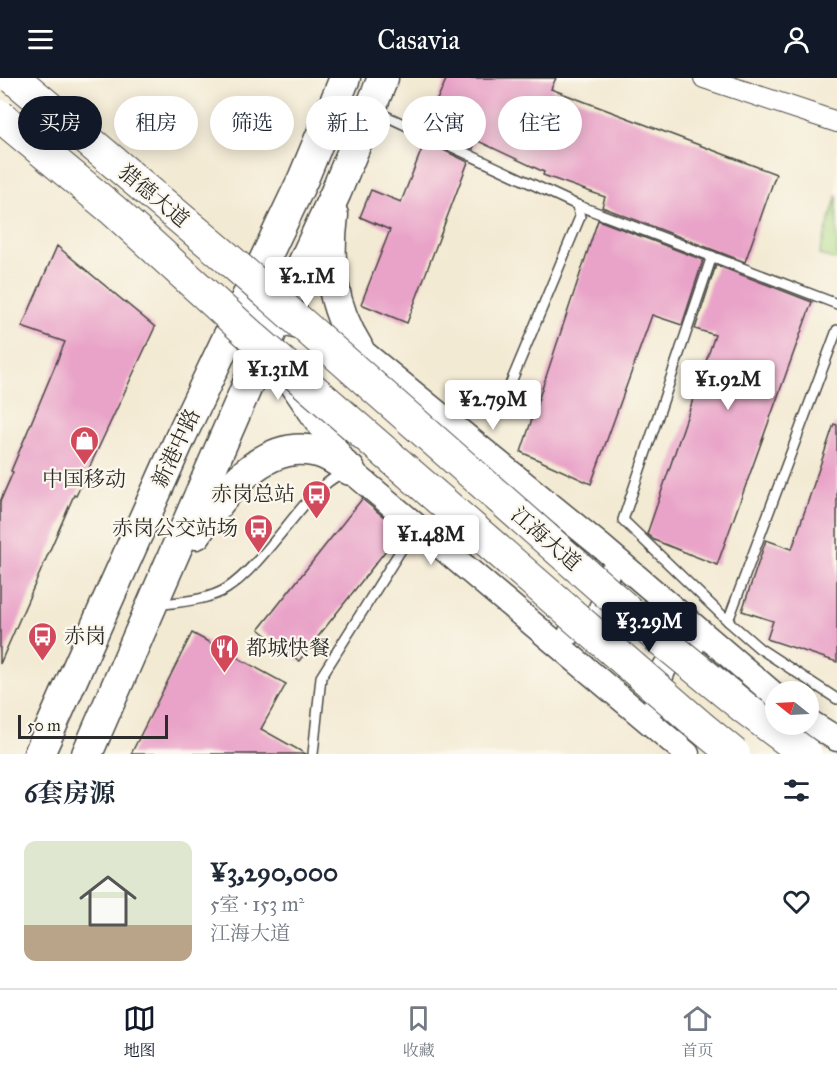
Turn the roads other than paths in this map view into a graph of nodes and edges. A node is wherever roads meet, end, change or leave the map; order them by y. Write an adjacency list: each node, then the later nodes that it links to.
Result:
1 (14, 78): 15 (highway, 猎德大道, bridge)
2 (345, 78): 10 (main road, 新港中路)
3 (383, 78): 5 (main road, 新港中路)
4 (704, 78): 8 (street)
5 (376, 96)
6 (0, 116): 15 (highway, 猎德大道, bridge)
7 (390, 119): 12 (lane)
8 (837, 122)
9 (354, 150): 11 (main road, 新港中路)
10 (303, 179): 11 (main road); 15 (main road, 新港中路)
11 (336, 192): 15 (main road, 新港中路); 17 (main road)
12 (577, 205): 13 (lane); 18 (lane)
13 (712, 256): 14 (lane); 25 (lane)
14 (837, 304)
15 (259, 320): 17 (street); 19 (main road, 新港中路); 20 (main road, 新港中路); 21 (street); 37 (highway, 江海大道, bridge); 38 (highway, 江海大道, bridge)
16 (837, 330): 25 (lane)
17 (358, 348): 23 (street)
18 (509, 387)
19 (182, 434): 20 (main road); 33 (main road, 新港中路)
20 (219, 451): 24 (main road, 新港中路)
21 (350, 470): 22 (street); 24 (lane); 24 (main road)
22 (416, 526): 26 (street); 35 (lane)
23 (602, 547): 26 (street); 27 (street)
24 (153, 606): 34 (main road, 新港中路)
25 (728, 621): 29 (lane)
26 (540, 630): 30 (street)
27 (718, 645): 28 (street); 30 (street)
28 (765, 686)
29 (837, 699)
30 (656, 728): 36 (street)
31 (819, 728): 32 (street)
32 (837, 739)
33 (39, 754)
34 (87, 754)
35 (313, 754)
36 (687, 754)
37 (734, 754)
38 (806, 754)

